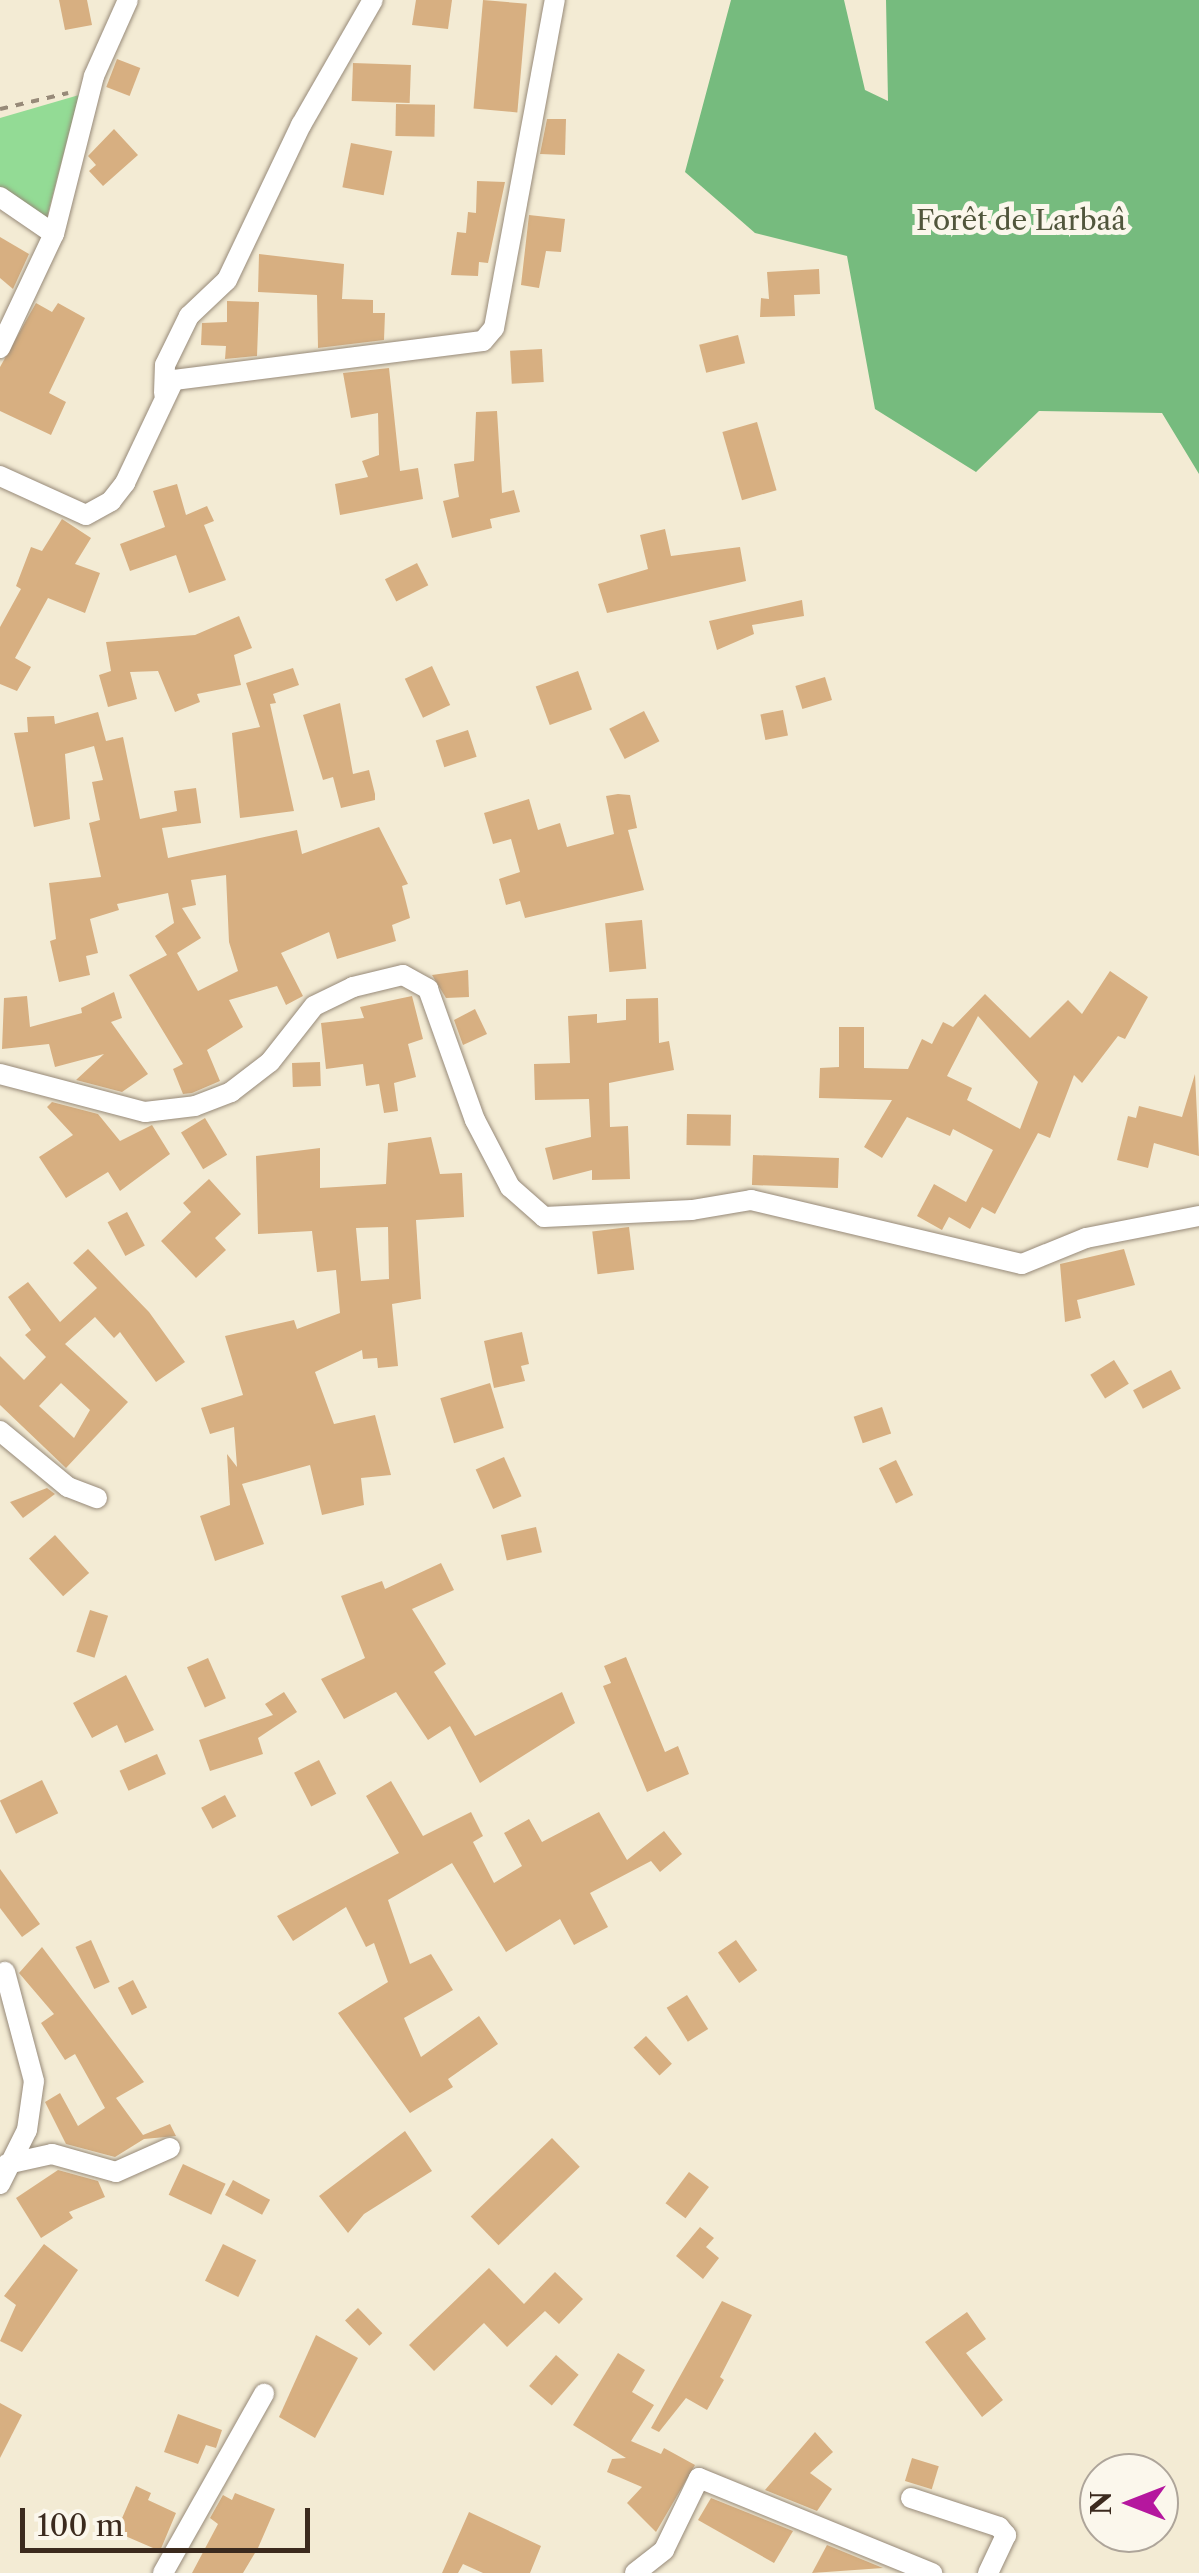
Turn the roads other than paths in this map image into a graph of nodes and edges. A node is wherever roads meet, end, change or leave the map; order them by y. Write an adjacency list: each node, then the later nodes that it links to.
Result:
1 (128, 0): 5 (street)
2 (373, 0): 7 (street)
3 (555, 0): 7 (street)
4 (0, 197): 5 (street)
5 (54, 234): 6 (street)
6 (0, 348)
7 (164, 394): 8 (street)
8 (0, 476)
9 (0, 1074): 10 (street)
10 (1199, 1216)
11 (0, 1431): 12 (street)
12 (98, 1498)
13 (4, 1972): 15 (street)
14 (170, 2148): 15 (street)
15 (4, 2174)
16 (264, 2394): 18 (street)
17 (911, 2498): 21 (street)
18 (163, 2573)
19 (635, 2573): 20 (street)
20 (932, 2573)
21 (988, 2573)

